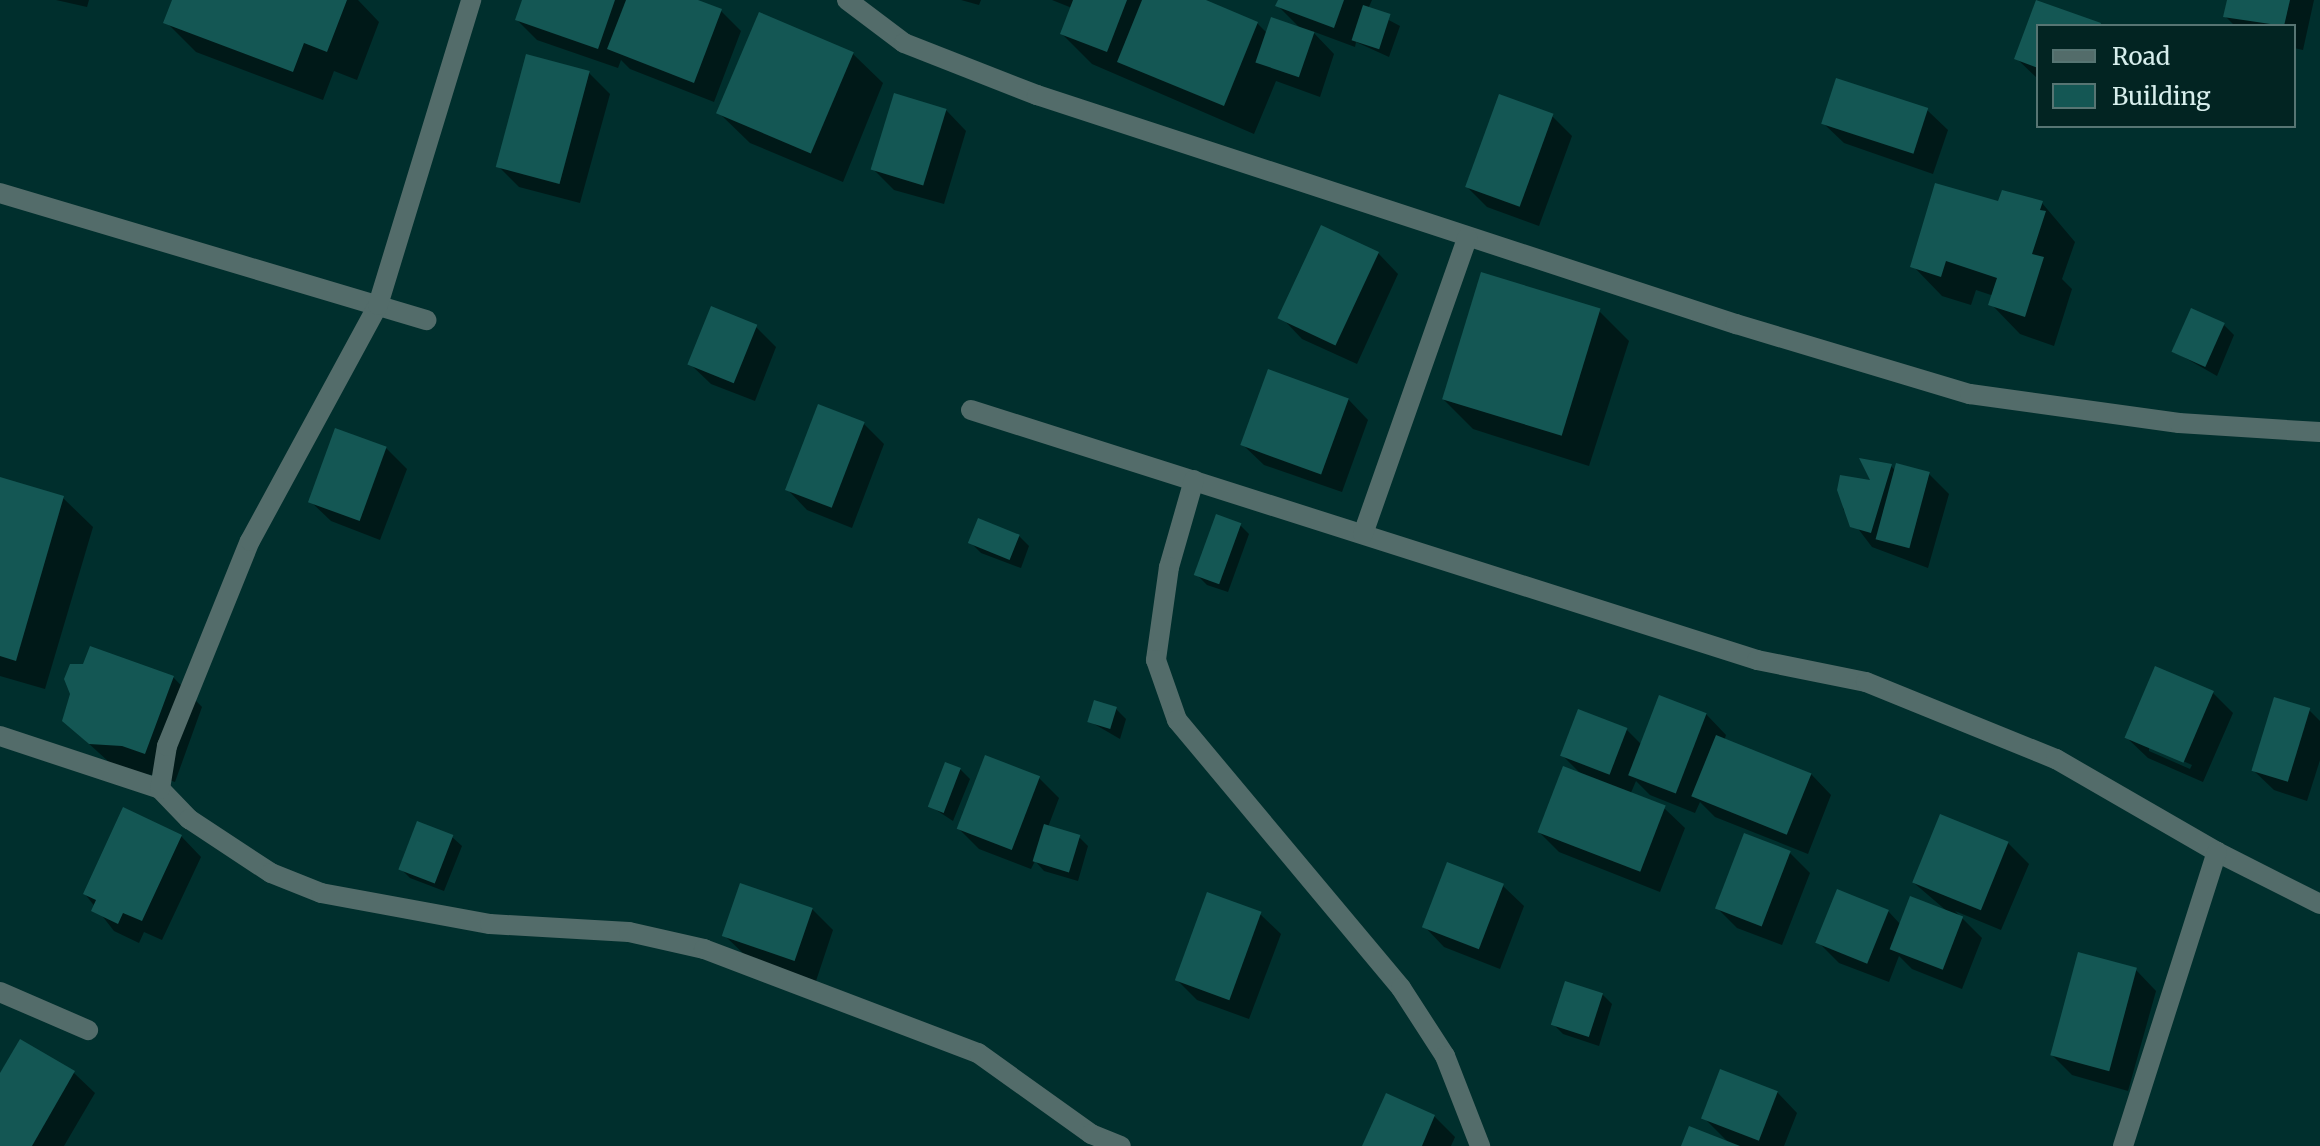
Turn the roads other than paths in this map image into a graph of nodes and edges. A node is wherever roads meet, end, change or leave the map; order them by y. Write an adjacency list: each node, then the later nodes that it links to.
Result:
1 (471, 0): 5 (street)
2 (847, 0): 4 (street)
3 (0, 193): 5 (street)
4 (1467, 238): 8 (street); 10 (street)
5 (378, 305): 6 (street); 12 (street)
6 (426, 320)
7 (971, 410): 9 (street)
8 (2320, 432)
9 (1194, 480): 10 (street); 18 (street)
10 (1363, 534): 13 (street)
11 (0, 736): 12 (street)
12 (160, 789): 17 (street)
13 (2217, 852): 14 (street); 19 (street)
14 (2320, 904)
15 (0, 992): 16 (street)
16 (88, 1030)
17 (1121, 1146)
18 (1480, 1146)
19 (2123, 1146)

